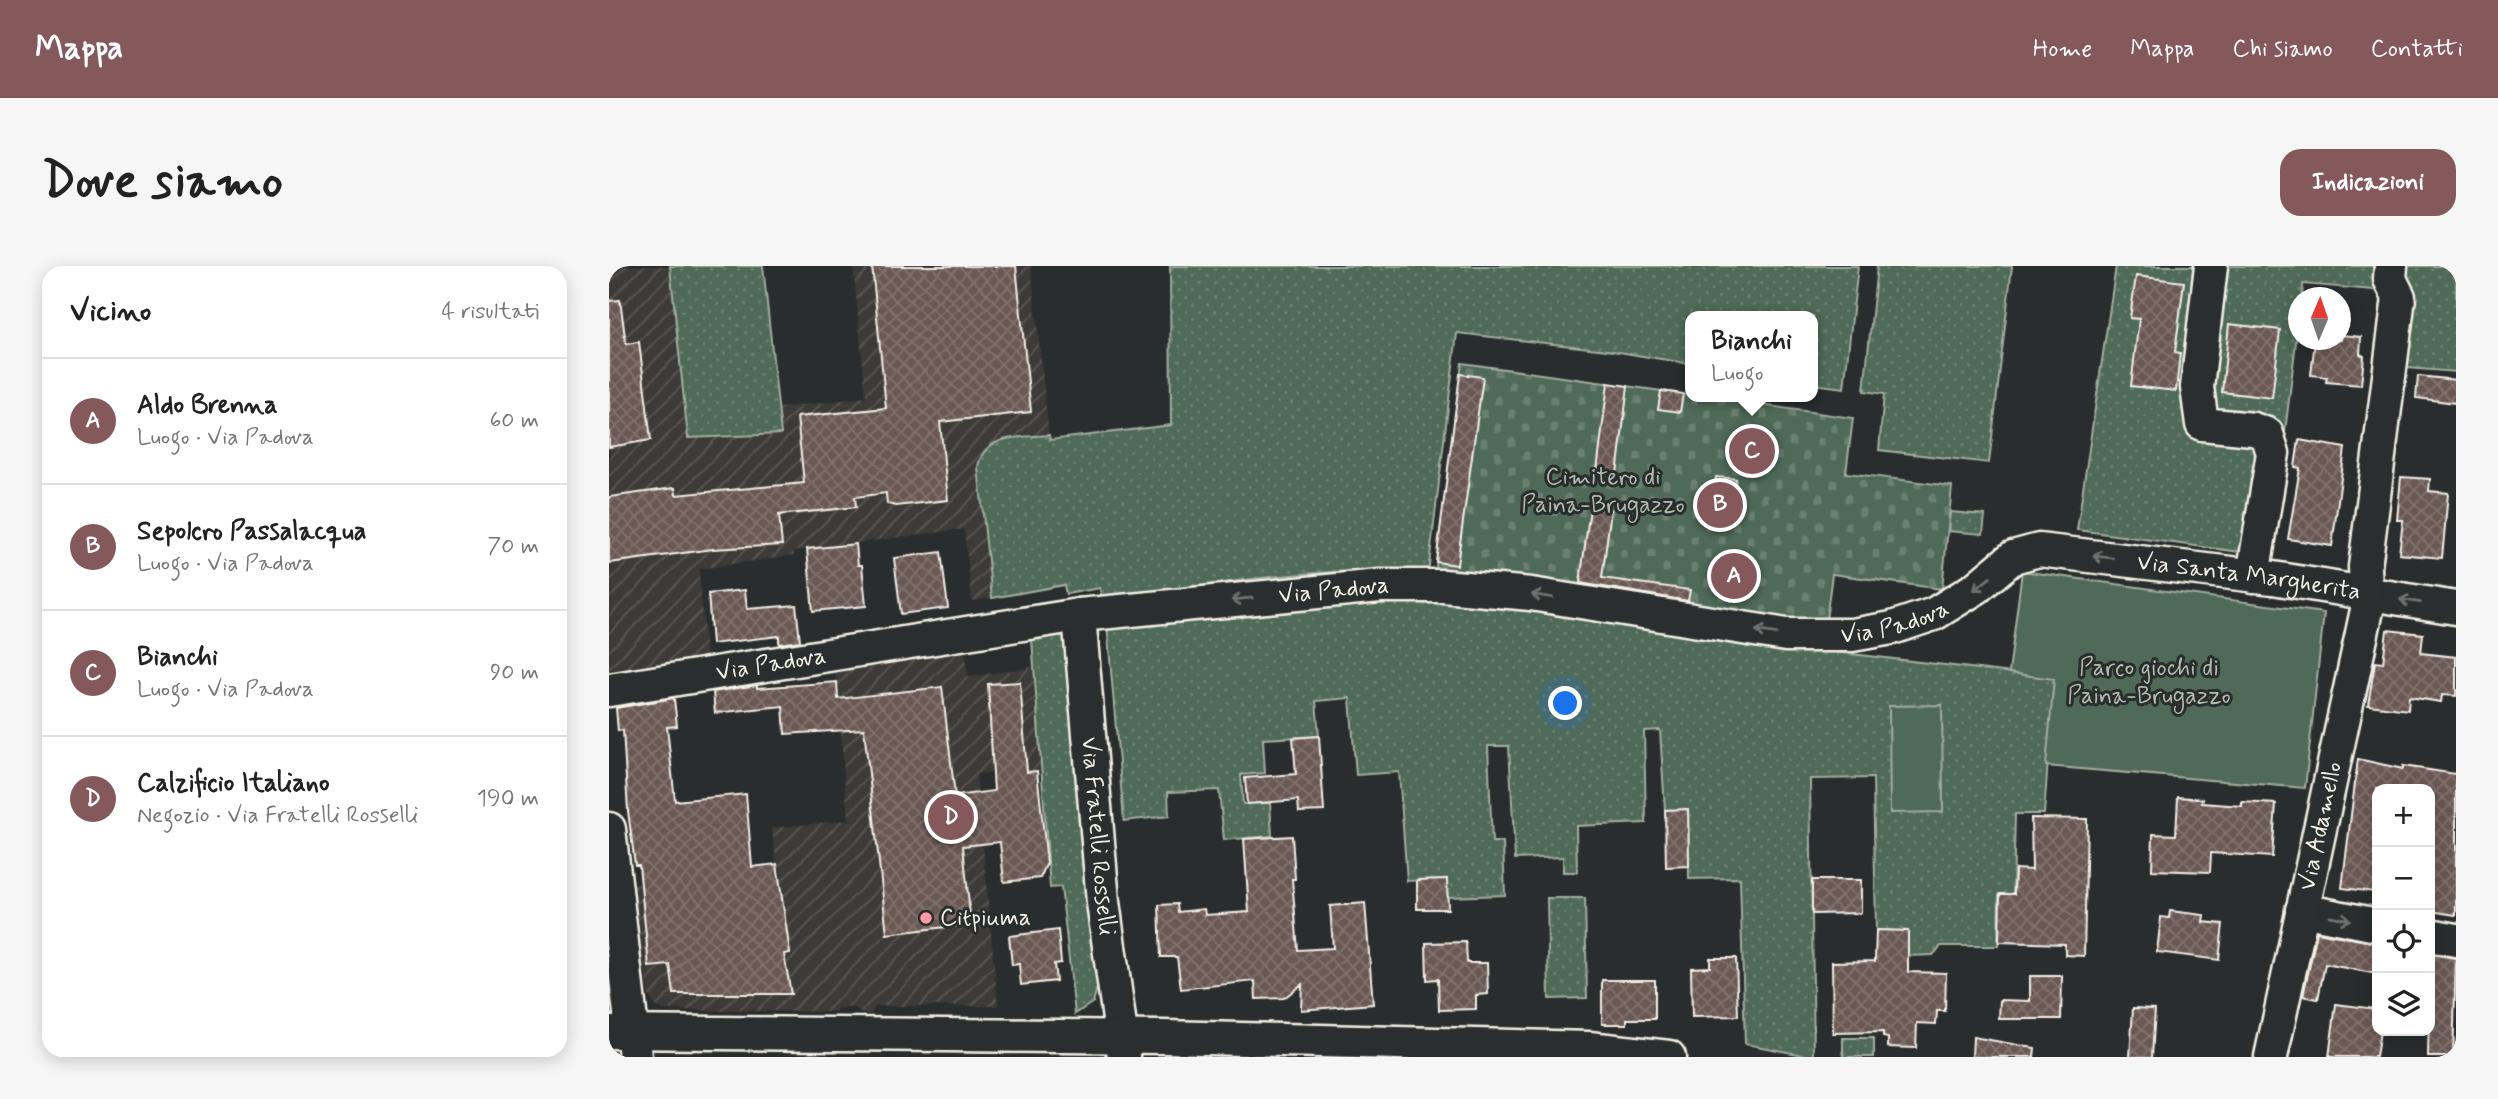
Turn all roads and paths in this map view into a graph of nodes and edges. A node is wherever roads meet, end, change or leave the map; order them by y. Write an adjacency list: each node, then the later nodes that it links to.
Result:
1 (2211, 266): 4 (street)
2 (2391, 266): 5 (street, Via Adamello)
3 (2039, 550): 4 (street, Via Santa Margherita, one-way to 3); 7 (street, Via Padova, one-way to 7)
4 (2253, 576): 5 (street, Via Santa Margherita)
5 (2365, 594): 6 (street, Via Santa Margherita, one-way to 5); 10 (street, Via Adamello)
6 (2456, 608)
7 (1079, 615): 8 (street, Via Padova); 15 (street, Via Fratelli Rosselli)
8 (609, 690)
9 (609, 829): 14 (street)
10 (2302, 910): 11 (street, one-way to 11); 17 (street, Via Adamello)
11 (2372, 924)
12 (2435, 936): 13 (street)
13 (2456, 940)
14 (625, 1040): 15 (street)
15 (1123, 1047): 16 (street)
16 (1669, 1057)
17 (2271, 1057)

